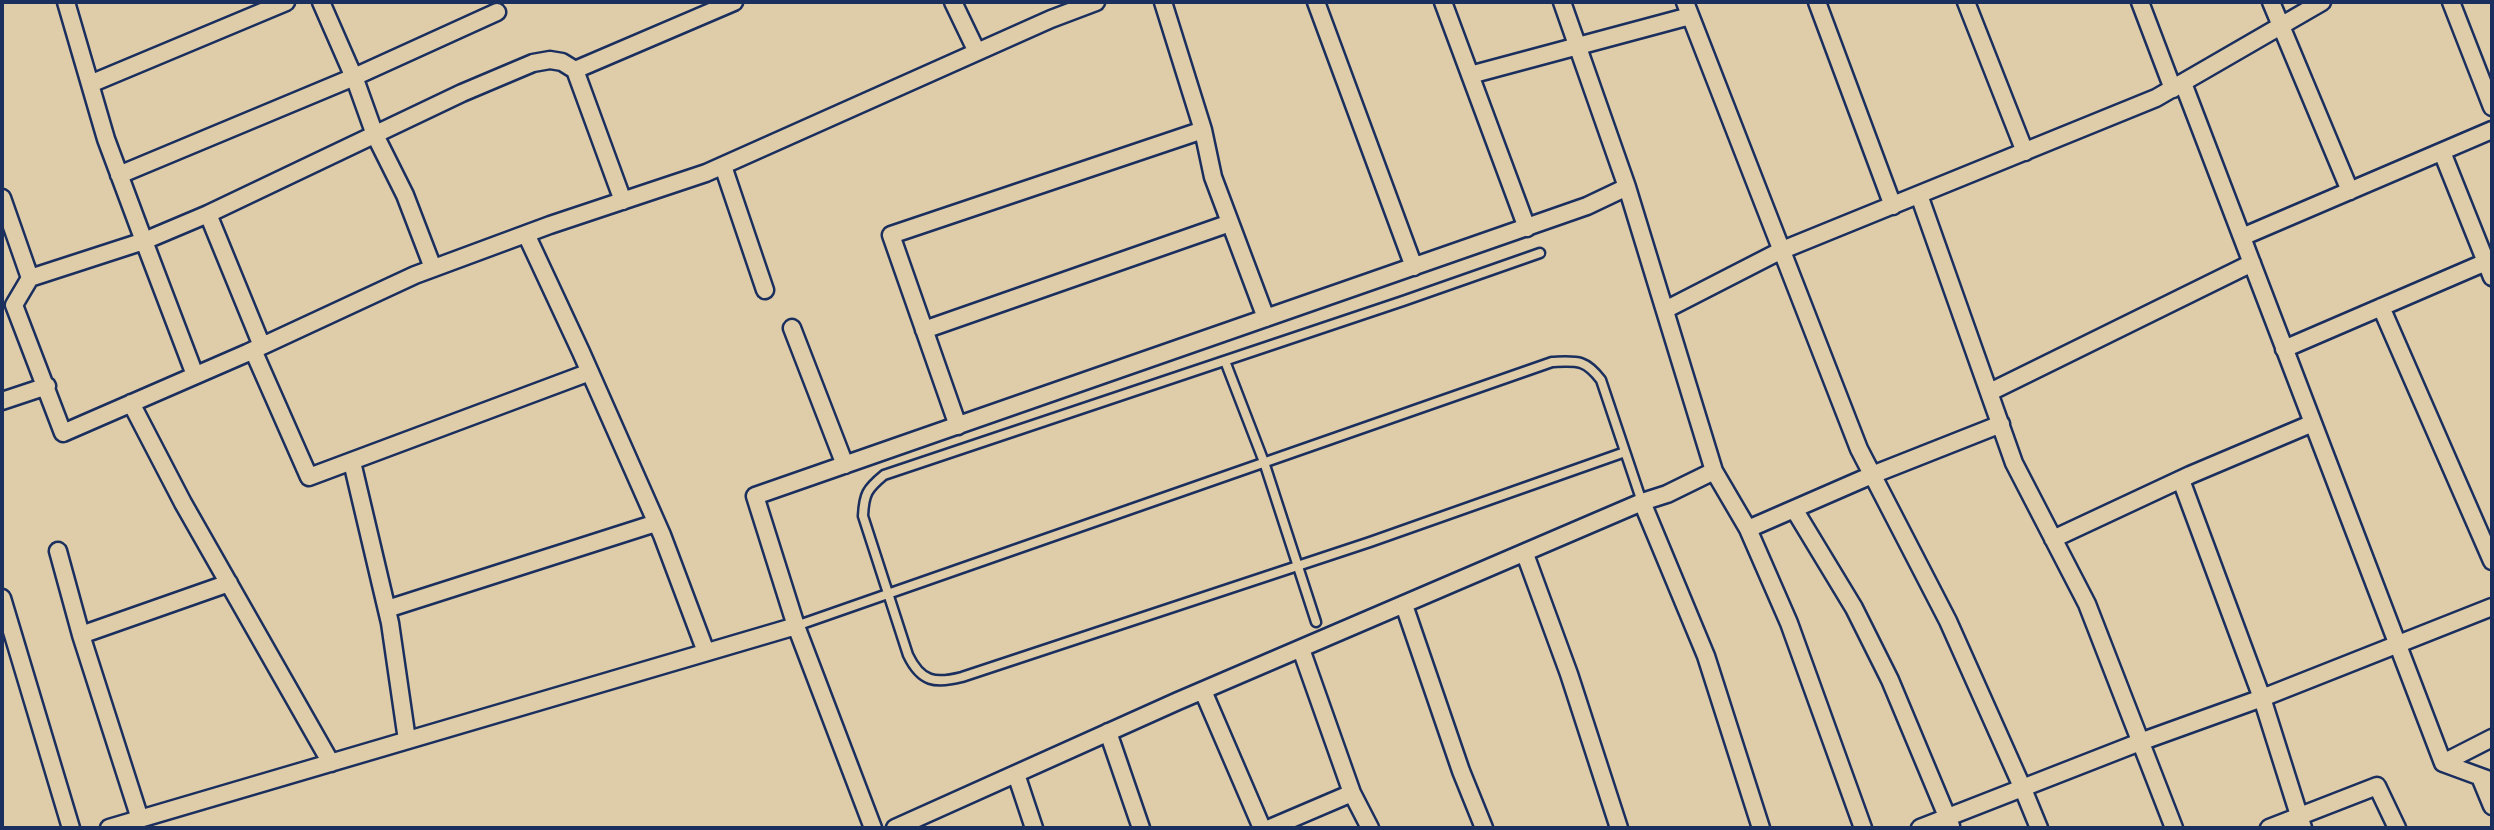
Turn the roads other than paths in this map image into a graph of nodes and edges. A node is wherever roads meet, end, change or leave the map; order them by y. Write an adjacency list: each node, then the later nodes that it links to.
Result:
1 (66, 2): 26 (street)
2 (286, 2): 26 (street)
3 (340, 2): 17 (street)
4 (734, 2): 23 (street)
5 (953, 2): 22 (street)
6 (1096, 2): 22 (street)
7 (1163, 2): 29 (street)
8 (1316, 2): 51 (street)
9 (1443, 2): 24 (street)
10 (1562, 2): 21 (street)
11 (1817, 2): 41 (street)
12 (1966, 2): 32 (street)
13 (2140, 2): 27 (street)
14 (2271, 2): 20 (street)
15 (2322, 2): 20 (street)
16 (2451, 2): 28 (street)
17 (323, 5): 25 (street)
18 (1688, 9): 21 (street); 48 (street)
19 (498, 12): 25 (street)
20 (2283, 26): 27 (street); 37 (street)
21 (1576, 46): 24 (street); 36 (street)
22 (977, 52): 34 (street)
23 (575, 71): 31 (street); 40 (street)
24 (1470, 75): 44 (street)
25 (354, 77): 31 (street); 35 (street)
26 (90, 83): 35 (street)
27 (2178, 86): 32 (street); 46 (street)
28 (2492, 107)
29 (1203, 130): 43 (street); 60 (street)
30 (2492, 130): 33 (street)
31 (375, 135): 42 (street); 52 (street)
32 (2025, 152): 38 (street)
33 (2442, 152): 37 (street); 53 (street)
34 (723, 166): 40 (street); 55 (street)
35 (119, 174): 47 (street)
36 (1627, 187): 44 (street); 57 (street)
37 (2350, 191): 46 (street)
38 (1919, 195): 41 (street); 67 (street)
39 (2, 198): 54 (street)
40 (623, 201): 45 (street)
41 (1893, 206): 48 (street)
42 (208, 214): 47 (street); 61 (street)
43 (1230, 223): 58 (street); 60 (street)
44 (1527, 228): 51 (street)
45 (526, 234): 52 (street); 64 (street)
46 (2242, 237): 50 (street)
47 (144, 241): 54 (street); 65 (street)
48 (1780, 251): 57 (street); 78 (street)
49 (1540, 253): 63 (lane)
50 (2252, 263): 62 (street); 67 (street)
51 (1414, 267): 58 (street)
52 (433, 268): 61 (street)
53 (2489, 270): 56 (street)
54 (30, 278): 66 (street)
55 (765, 290)
56 (2381, 307): 62 (street); 87 (street)
57 (1665, 310): 77 (street)
58 (1266, 318): 72 (street)
59 (792, 328): 76 (street)
60 (924, 330): 72 (street)
61 (258, 348): 65 (street); 74 (street)
62 (2284, 349): 70 (street)
63 (1225, 361): 75 (lane); 90 (lane)
64 (590, 372): 74 (street); 82 (street)
65 (195, 375): 69 (street)
66 (47, 386): 68 (street); 69 (street)
67 (1990, 392): 71 (street)
68 (2, 401)
69 (131, 403): 89 (street)
70 (2313, 423): 79 (street); 98 (street)
71 (2001, 424): 78 (street); 84 (street)
72 (958, 426): 76 (street)
73 (1625, 452): 75 (lane); 80 (lane); 88 (lane)
74 (352, 462): 94 (street)
75 (1264, 462): 88 (lane); 90 (lane)
76 (845, 465): 96 (street)
77 (1714, 471): 80 (street); 83 (street)
78 (1872, 475): 81 (street); 111 (street)
79 (2181, 480): 84 (street); 102 (street)
80 (1642, 502): 86 (street); 128 (street)
81 (1794, 509): 83 (street); 115 (street)
82 (656, 523): 94 (street); 100 (street)
83 (1748, 528): 129 (street)
84 (2053, 539): 106 (street)
85 (58, 551): 97 (street)
86 (1525, 554): 92 (street); 127 (street)
87 (2492, 561)
88 (1298, 566): 90 (lane); 95 (lane)
89 (229, 583): 97 (street); 107 (street)
90 (889, 593): 96 (lane)
91 (2, 598): 117 (street)
92 (1404, 605): 99 (street); 126 (street)
93 (2492, 607): 98 (street)
94 (387, 609): 105 (street)
95 (1316, 622)
96 (796, 626): 100 (street); 119 (street)
97 (81, 635): 114 (street)
98 (2398, 645): 102 (street); 108 (street)
99 (1301, 649): 101 (street); 112 (street)
100 (706, 652): 105 (street)
101 (1203, 691): 103 (street); 123 (street)
102 (2262, 698): 106 (street); 116 (street)
103 (1108, 732): 109 (street); 122 (street)
104 (2492, 738): 108 (street)
105 (407, 740): 107 (street)
106 (2140, 742): 111 (street); 132 (street)
107 (331, 763): 114 (street)
108 (2443, 763): 110 (street)
109 (1016, 774): 120 (street); 121 (street)
110 (2486, 779): 113 (street)
111 (2023, 789): 115 (street); 131 (street)
112 (1352, 793): 124 (street); 125 (street)
113 (2492, 806)
114 (140, 819): 118 (street)
115 (1950, 823): 130 (street)
116 (2301, 823): 133 (street); 134 (street)
117 (71, 828)
118 (109, 828)
119 (873, 828)
120 (895, 828)
121 (1034, 828)
122 (1141, 828)
123 (1262, 828)
124 (1270, 828)
125 (1370, 828)
126 (1484, 828)
127 (1619, 828)
128 (1761, 828)
129 (1863, 828)
130 (1920, 828)
131 (2039, 828)
132 (2174, 828)
133 (2269, 828)
134 (2397, 828)

